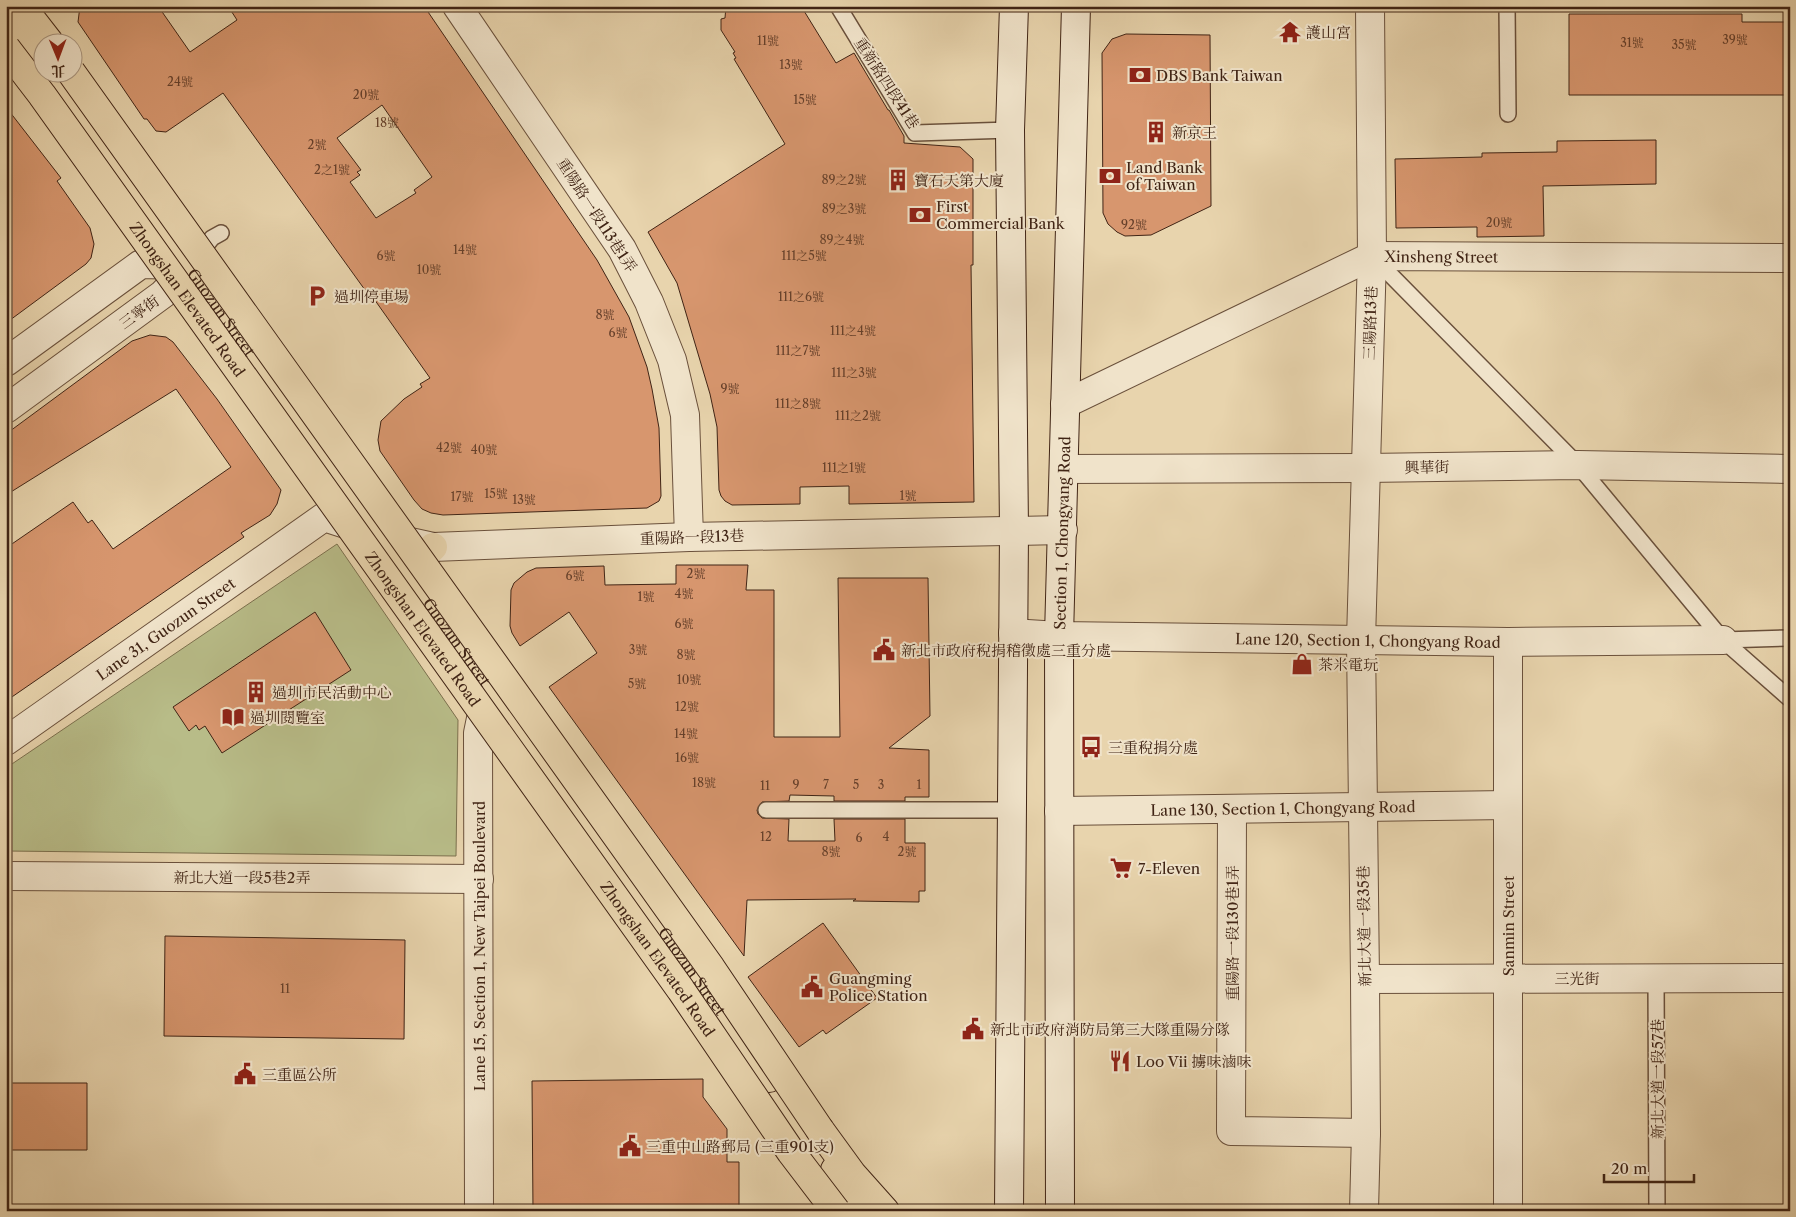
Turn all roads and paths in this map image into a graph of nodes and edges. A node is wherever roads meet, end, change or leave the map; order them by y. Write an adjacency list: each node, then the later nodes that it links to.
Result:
1 (15, 6): 9 (lane)
2 (21, 6): 10 (main road)
3 (457, 6): 32 (street, 重陽路一段113巷1弄)
4 (838, 6): 16 (lane, 重新路四段41巷)
5 (1014, 6): 16 (street)
6 (1076, 6): 22 (street, Section 1, Chongyang Road)
7 (1370, 6): 18 (street, 三陽路13巷)
8 (1507, 6): 15 (lane)
9 (6, 14): 12 (main road)
10 (40, 32)
11 (6, 48): 60 (main road, Zhongshan Elevated Road, bridge)
12 (32, 49)
13 (57, 82): 20 (main road, Guozun Street)
14 (78, 82): 63 (main road, bridge)
15 (1508, 114)
16 (1010, 130): 30 (street)
17 (221, 233): 20 (lane)
18 (1372, 256): 19 (street, Xinsheng Street); 22 (street, Xinsheng Street); 24 (lane); 25 (street, 三陽路13巷)
19 (1790, 258)
20 (190, 265): 21 (street); 23 (street, 三寧街); 31 (main road, Guozun Street)
21 (6, 362)
22 (1065, 404): 26 (street, Section 1, Chongyang Road)
23 (6, 409)
24 (1578, 466): 25 (street, 興華街); 27 (street, 興華街); 39 (lane)
25 (1366, 468): 26 (street, 興華街); 38 (street, 三陽路13巷)
26 (1064, 469): 29 (street, Section 1, Chongyang Road)
27 (1790, 469)
28 (324, 517): 31 (street, 重陽路一段13巷); 43 (street, Lane 31, Guozun Street)
29 (1063, 530): 30 (street, 重陽路一段13巷); 36 (street, Section 1, Chongyang Road)
30 (1014, 531): 32 (street, 重陽路一段13巷); 35 (street)
31 (384, 537): 33 (street, 重陽路一段13巷); 34 (main road, Guozun Street)
32 (689, 537): 33 (street, 重陽路一段13巷)
33 (433, 547): 34 (main road)
34 (432, 604): 41 (main road, Guozun Street)
35 (1013, 633): 36 (street, Lane 120, Section 1, Chongyang Road); 48 (street)
36 (1059, 636): 38 (street, Lane 120, Section 1, Chongyang Road); 49 (street, Section 1, Chongyang Road)
37 (1790, 638): 39 (lane)
38 (1361, 640): 40 (street, Lane 120, Section 1, Chongyang Road); 45 (street, 新北大道一段35巷)
39 (1723, 640): 40 (street, Lane 120, Section 1, Chongyang Road); 42 (lane)
40 (1508, 642): 44 (street, Sanmin Street)
41 (488, 683): 51 (street, Lane 15, Section 1, New Taipei Boulevard); 57 (main road, Guozun Street)
42 (1790, 699)
43 (6, 740)
44 (1508, 805): 45 (street, Lane 130, Section 1, Chongyang Road); 55 (street, Sanmin Street)
45 (1362, 807): 46 (street, Lane 130, Section 1, Chongyang Road); 54 (street, 新北大道一段35巷)
46 (1232, 809): 49 (street, Lane 130, Section 1, Chongyang Road); 56 (street, 重陽路一段130巷1弄)
47 (766, 810): 48 (lane)
48 (1012, 810): 64 (street)
49 (1059, 811): 65 (street, Section 1, Chongyang Road)
50 (6, 876): 51 (street, 新北大道一段5巷2弄)
51 (479, 878): 58 (street, Lane 15, Section 1, New Taipei Boulevard)
52 (1656, 978): 53 (street, 三光街); 55 (street, 三光街); 68 (lane, 新北大道一段57巷)
53 (1790, 978)
54 (1365, 979): 55 (street, 三光街); 56 (street, 新北大道一段35巷)
55 (1508, 979): 67 (street, Sanmin Street)
56 (1366, 1133): 66 (street, 新北大道一段35巷)
57 (832, 1166): 59 (main road); 61 (main road, Guozun Street); 62 (main road)
58 (479, 1211)
59 (829, 1211)
60 (836, 1211)
61 (864, 1211)
62 (870, 1211)
63 (885, 1211)
64 (1010, 1211)
65 (1060, 1211)
66 (1364, 1211)
67 (1508, 1211)
68 (1657, 1211)

